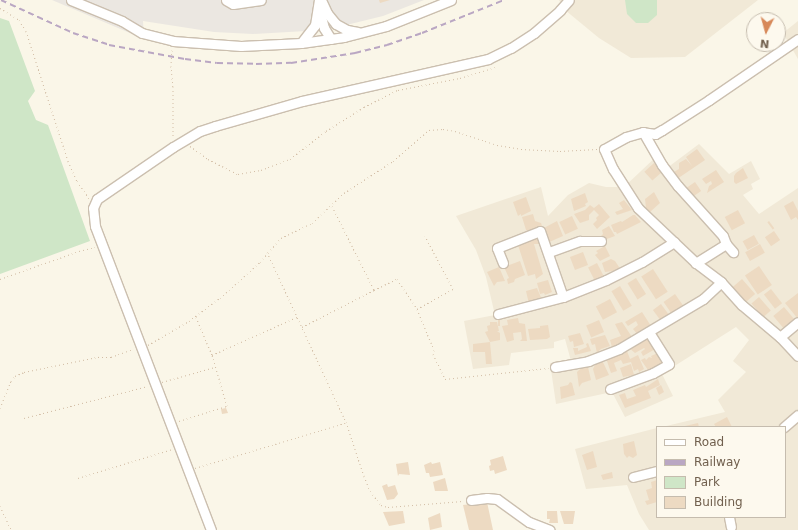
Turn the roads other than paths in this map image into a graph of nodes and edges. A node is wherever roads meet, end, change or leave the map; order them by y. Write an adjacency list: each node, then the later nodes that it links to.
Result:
1 (71, 0): 10 (street)
2 (226, 0): 3 (street)
3 (261, 0)
4 (320, 0): 7 (street); 8 (street); 10 (street)
5 (451, 0): 7 (street)
6 (569, 0): 35 (street)
7 (362, 33): 8 (street)
8 (331, 39): 10 (street)
9 (798, 39): 11 (street)
10 (300, 43)
11 (643, 132): 13 (street); 14 (street)
12 (601, 241): 15 (street)
13 (674, 242): 18 (street); 20 (street)
14 (726, 244): 16 (street); 18 (street)
15 (549, 252): 17 (street); 20 (street)
16 (733, 252)
17 (503, 263)
18 (696, 263): 19 (street)
19 (721, 282): 23 (street); 24 (street)
20 (563, 297): 21 (street)
21 (498, 314)
22 (798, 322): 24 (street)
23 (649, 332): 26 (street); 27 (street)
24 (780, 337): 25 (street)
25 (798, 356)
26 (554, 367)
27 (610, 389)
28 (798, 415): 29 (street)
29 (785, 426)
30 (656, 470): 31 (street)
31 (633, 477)
32 (471, 500): 36 (street)
33 (729, 518): 34 (street)
34 (731, 528)
35 (211, 530)
36 (550, 530)

